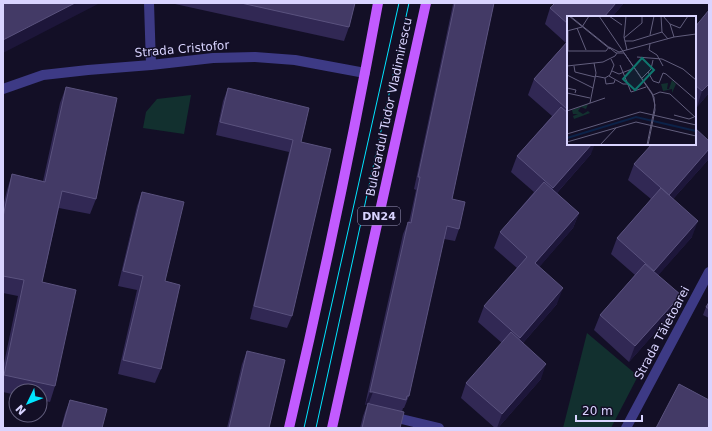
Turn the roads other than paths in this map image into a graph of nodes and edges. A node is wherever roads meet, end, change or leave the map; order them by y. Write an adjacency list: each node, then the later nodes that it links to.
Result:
1 (149, 3): 4 (street)
2 (378, 3): 5 (main road)
3 (426, 3): 10 (main road, Bulevardul Tudor Vladimirescu / DN24)
4 (151, 65): 5 (street, Strada Cristofor); 6 (street, Strada Cristofor)
5 (365, 73): 9 (main road)
6 (3, 89)
7 (709, 272): 12 (street, Strada Tăietoarei)
8 (381, 415): 11 (street)
9 (289, 428)
10 (332, 428)
11 (440, 428)
12 (626, 428)

